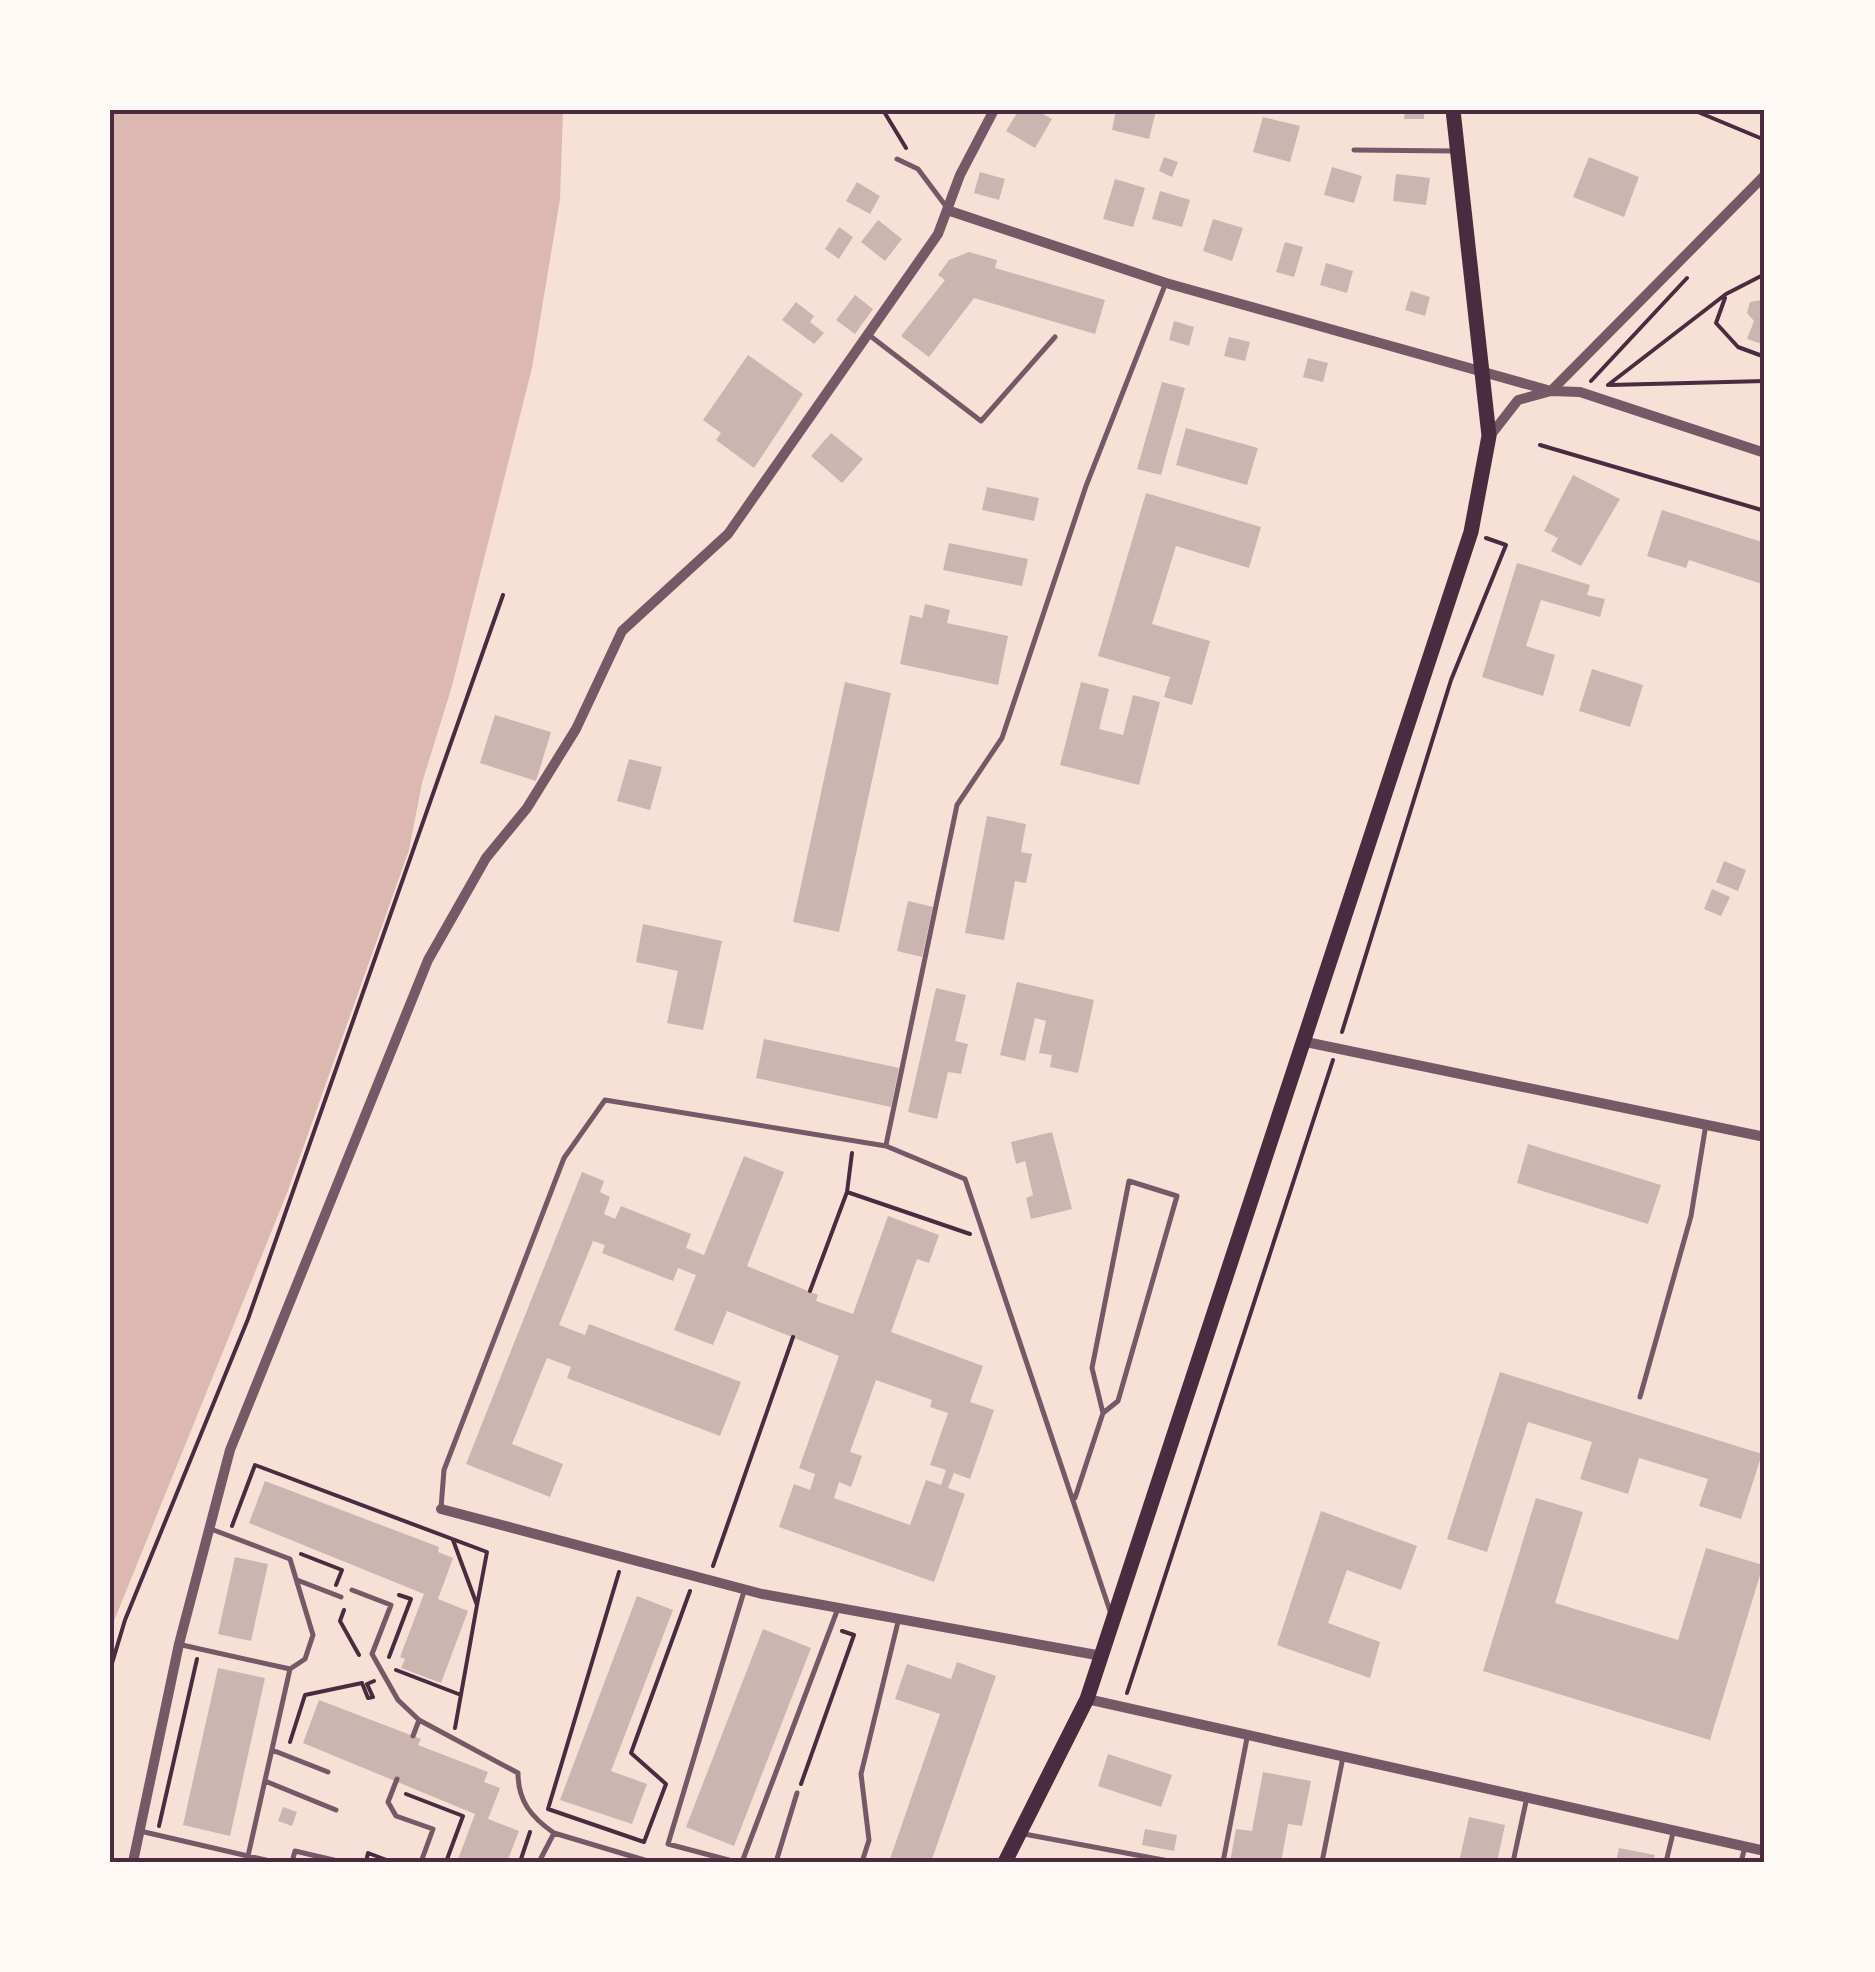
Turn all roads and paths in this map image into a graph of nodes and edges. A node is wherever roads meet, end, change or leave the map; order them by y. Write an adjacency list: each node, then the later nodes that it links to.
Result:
1 (884, 110): 9 (path)
2 (994, 110): 11 (street)
3 (1453, 110): 7 (main road)
4 (1693, 110): 5 (path)
5 (1765, 140)
6 (1354, 150): 7 (lane)
7 (1458, 151): 19 (main road)
8 (897, 159): 9 (lane)
9 (918, 169): 11 (lane)
10 (1765, 175): 21 (street)
11 (950, 211): 14 (street); 16 (street)
12 (1699, 265): 22 (path)
13 (1763, 276): 15 (path)
14 (1166, 282): 19 (street); 34 (lane)
15 (1726, 294): 18 (path); 20 (path)
16 (869, 334): 17 (lane); 43 (street)
17 (1055, 337)
18 (1765, 357)
19 (1484, 371): 21 (street); 23 (main road)
20 (1765, 381)
21 (1552, 391): 22 (street); 23 (street)
22 (1580, 392): 25 (street)
23 (1489, 436): 27 (main road)
24 (1540, 444): 26 (path)
25 (1765, 453)
26 (1765, 511)
27 (1470, 532): 29 (main road); 30 (path)
28 (503, 595): 63 (path)
29 (1306, 1042): 30 (street); 56 (main road)
30 (1337, 1048): 31 (street); 67 (path)
31 (1706, 1124): 32 (street); 39 (lane)
32 (1765, 1136)
33 (854, 1143): 34 (lane); 35 (path); 42 (lane)
34 (886, 1146): 36 (lane)
35 (847, 1192): 36 (path); 37 (path)
36 (988, 1240): 41 (lane)
37 (810, 1292)
38 (793, 1337): 49 (path)
39 (1640, 1397)
40 (1103, 1413): 40 (lane); 41 (lane)
41 (1074, 1501): 56 (lane)
42 (441, 1509): 46 (street)
43 (208, 1528): 44 (lane); 58 (street)
44 (228, 1536): 45 (path); 48 (lane)
45 (453, 1540): 53 (path); 53 (path)
46 (624, 1558): 47 (street); 47 (path)
47 (695, 1576): 49 (street)
48 (296, 1580): 52 (lane); 62 (lane)
49 (708, 1580): 50 (street)
50 (744, 1588): 54 (street); 98 (lane)
51 (352, 1590): 61 (lane)
52 (341, 1597)
53 (477, 1605): 65 (path)
54 (838, 1608): 55 (street); 98 (lane)
55 (898, 1619): 60 (street); 100 (lane)
56 (1114, 1622): 60 (main road)
57 (854, 1635): 78 (path)
58 (179, 1644): 59 (lane); 82 (street)
59 (199, 1648): 62 (lane); 85 (path)
60 (1102, 1656): 66 (main road)
61 (377, 1663): 65 (path); 68 (lane)
62 (290, 1669): 72 (lane)
63 (110, 1670)
64 (370, 1682): 74 (path)
65 (461, 1695): 70 (path)
66 (1088, 1699): 67 (street); 84 (main road)
67 (1123, 1708): 71 (street)
68 (419, 1720): 69 (lane); 70 (lane)
69 (413, 1736)
70 (454, 1738): 83 (lane)
71 (1246, 1738): 73 (street); 103 (lane)
72 (272, 1750): 74 (lane); 77 (lane)
73 (1343, 1754): 79 (street); 104 (lane)
74 (286, 1756): 75 (lane)
75 (328, 1772)
76 (397, 1779): 95 (lane)
77 (264, 1781): 80 (lane); 88 (lane)
78 (797, 1793): 99 (lane)
79 (1527, 1797): 81 (street); 105 (lane)
80 (336, 1810)
81 (1673, 1830): 86 (street); 106 (lane)
82 (140, 1831): 85 (lane); 89 (street)
83 (554, 1833): 96 (lane); 97 (lane)
84 (1020, 1833): 101 (main road); 102 (lane)
85 (157, 1835): 88 (lane)
86 (1744, 1847): 87 (street); 107 (lane)
87 (1765, 1852)
88 (248, 1856): 90 (lane)
89 (133, 1862)
90 (274, 1862)
91 (292, 1862): 92 (lane)
92 (342, 1862)
93 (366, 1862): 94 (path)
94 (392, 1862)
95 (421, 1862)
96 (539, 1862)
97 (651, 1862)
98 (738, 1862)
99 (776, 1862)
100 (862, 1862)
101 (1005, 1862)
102 (1174, 1862)
103 (1223, 1862)
104 (1322, 1862)
105 (1514, 1862)
106 (1666, 1862)
107 (1741, 1862)

